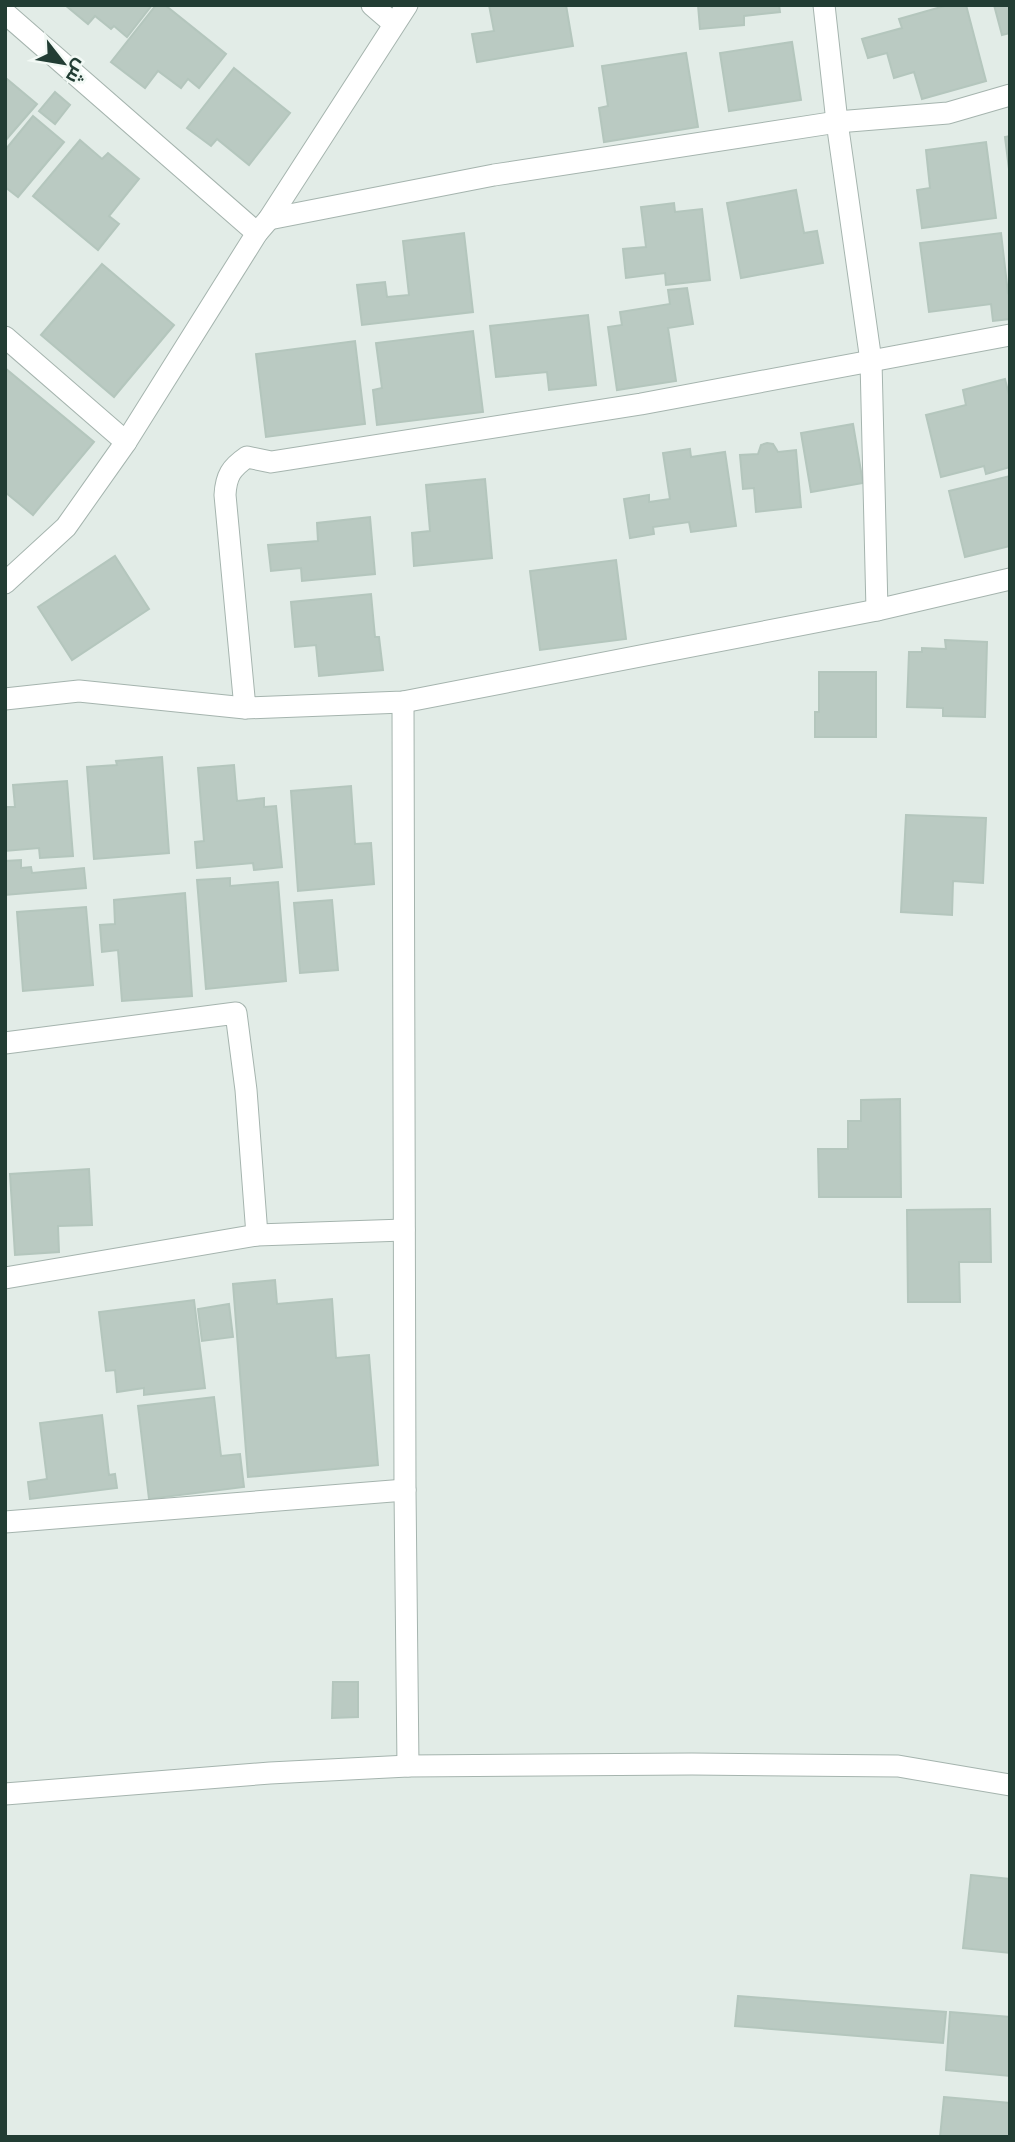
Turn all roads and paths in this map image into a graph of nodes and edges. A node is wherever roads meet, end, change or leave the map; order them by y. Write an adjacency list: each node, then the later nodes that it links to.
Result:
1 (372, 5): 5 (street)
2 (407, 5): 5 (street)
3 (824, 5): 7 (street)
4 (5, 13): 8 (street)
5 (394, 24): 8 (street)
6 (1010, 95): 7 (street)
7 (838, 122): 8 (street); 11 (street)
8 (263, 226): 12 (street)
9 (1010, 335): 11 (street)
10 (5, 337): 12 (street)
11 (871, 360): 15 (street); 18 (street)
12 (126, 442): 14 (street)
13 (1010, 579): 15 (street)
14 (5, 583)
15 (877, 610): 17 (street)
16 (5, 699): 18 (street)
17 (403, 702): 18 (street); 20 (street)
18 (245, 708)
19 (5, 1043): 21 (street)
20 (404, 1230): 21 (street); 23 (street)
21 (257, 1235): 22 (street)
22 (5, 1278)
23 (405, 1490): 24 (street); 25 (street)
24 (5, 1522)
25 (408, 1766): 26 (street); 27 (street)
26 (1010, 1785)
27 (5, 1794)

